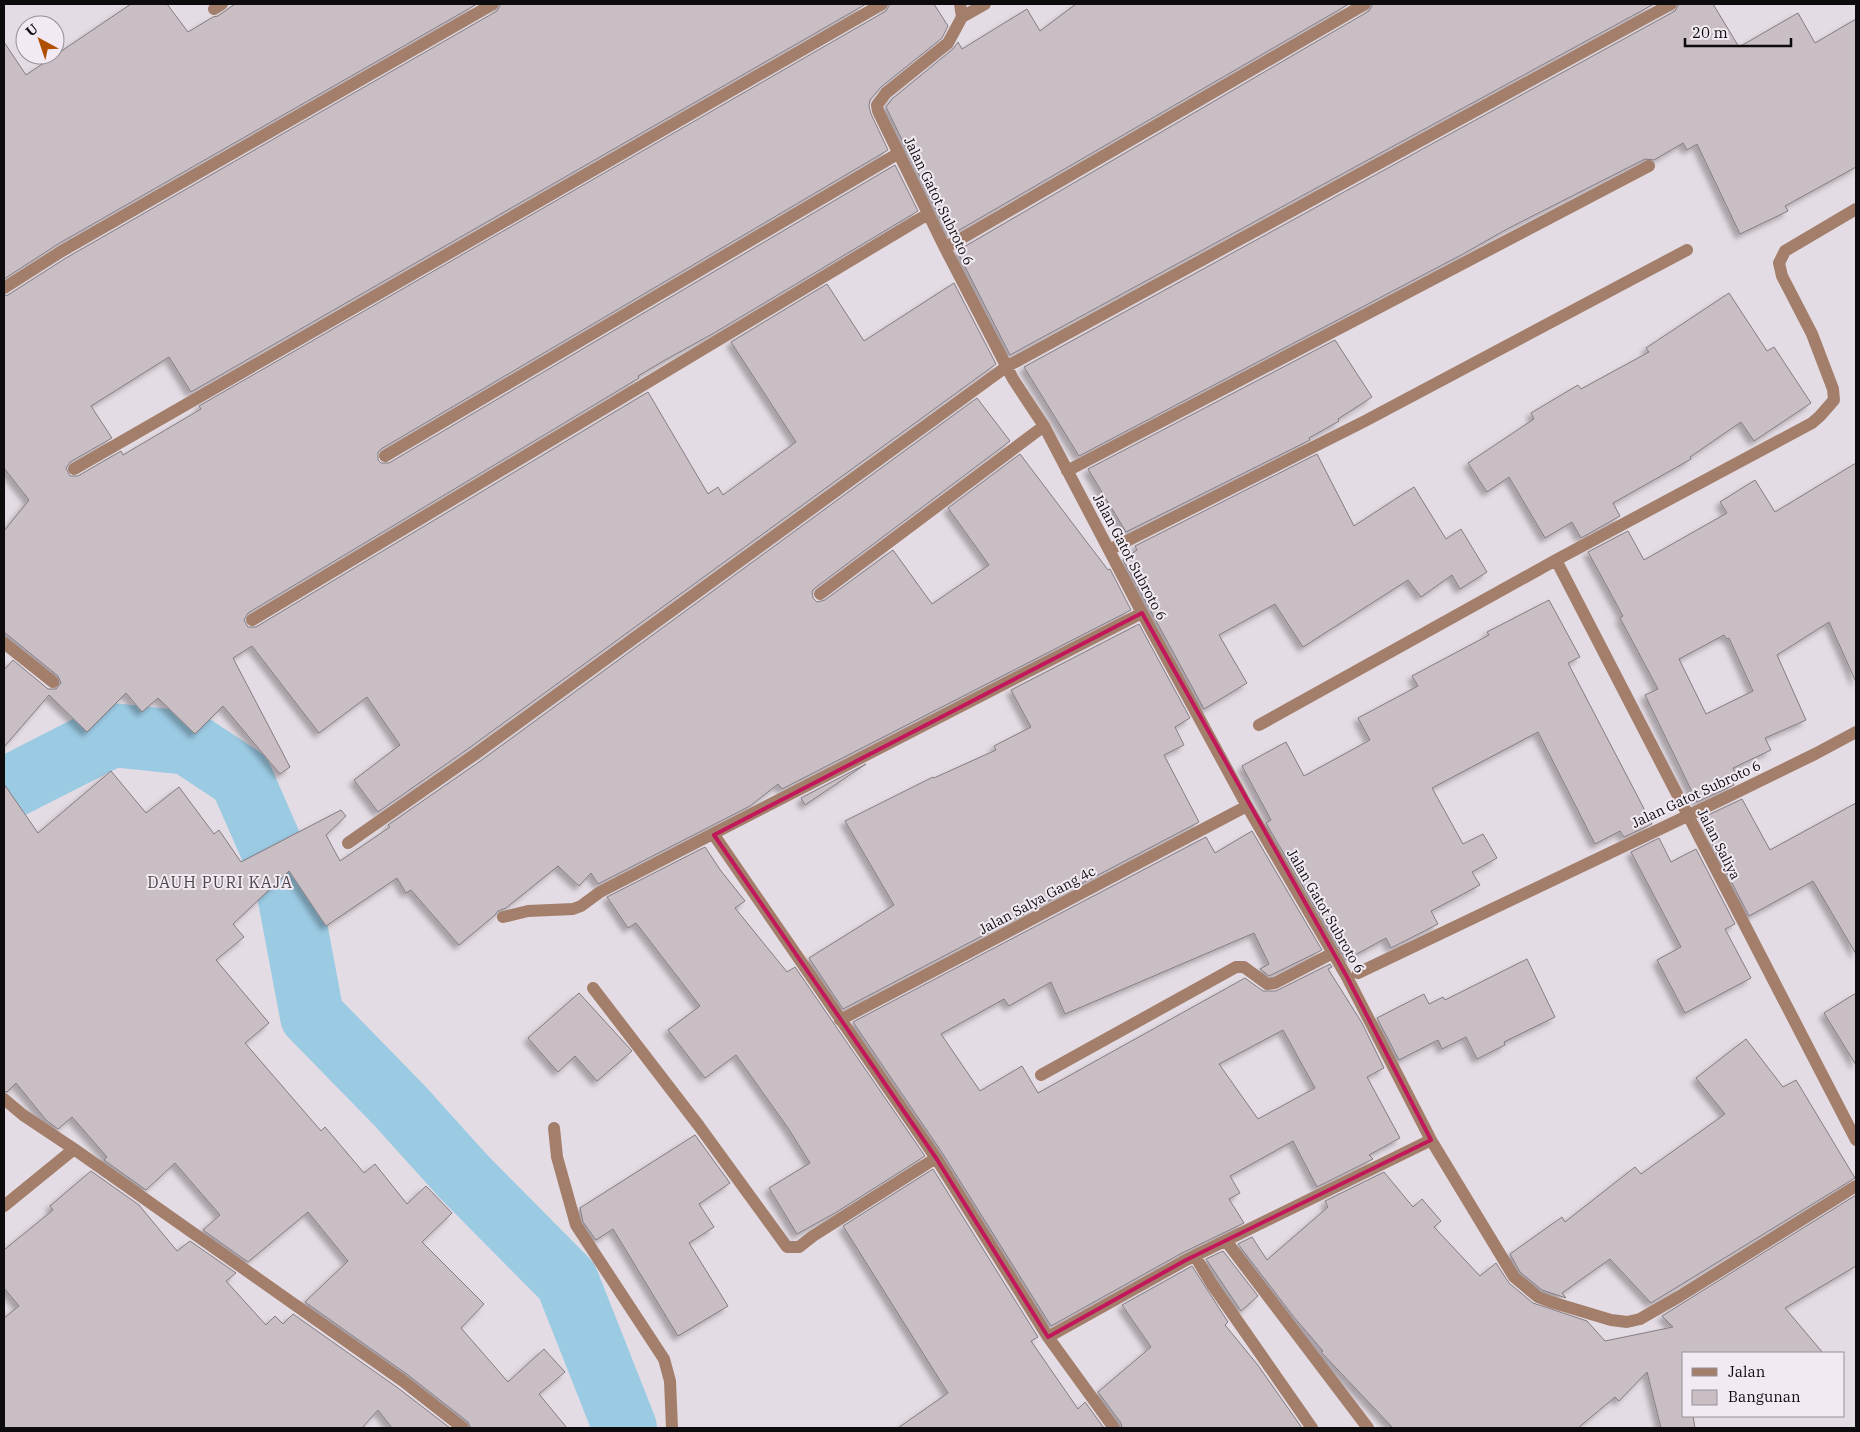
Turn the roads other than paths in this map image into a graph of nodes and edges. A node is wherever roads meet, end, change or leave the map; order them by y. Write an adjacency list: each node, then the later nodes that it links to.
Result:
1 (494, 4): 14 (street)
2 (882, 4): 18 (street)
3 (960, 4): 7 (street)
4 (985, 4): 7 (street)
5 (1365, 4): 12 (street)
6 (1671, 4): 15 (street)
7 (962, 17): 8 (street, Jalan Gatot Subroto 6)
8 (899, 153): 11 (street, Jalan Gatot Subroto 6); 17 (street)
9 (1649, 166): 19 (street)
10 (1856, 209): 21 (street)
11 (928, 214): 12 (street, Jalan Gatot Subroto 6); 24 (street)
12 (945, 248): 15 (street, Jalan Gatot Subroto 6)
13 (1687, 250): 20 (street)
14 (4, 288)
15 (1006, 367): 16 (street, Jalan Gatot Subroto 6); 32 (street)
16 (1044, 426): 19 (street, Jalan Gatot Subroto 6); 22 (street)
17 (385, 456)
18 (74, 469)
19 (1067, 471): 20 (street, Jalan Gatot Subroto 6)
20 (1109, 550): 23 (street, Jalan Gatot Subroto 6)
21 (1556, 560): 27 (street); 30 (street, Jalan Saliya)
22 (820, 594)
23 (1142, 614): 29 (street, Jalan Gatot Subroto 6); 31 (street)
24 (252, 620)
25 (4, 643): 26 (street)
26 (53, 682)
27 (1259, 725)
28 (1856, 732): 30 (street, Jalan Gatot Subroto 6)
29 (1247, 806): 34 (street, Jalan Gatot Subroto 6); 37 (street, Jalan Salya Gang 4c)
30 (1688, 814): 35 (street, Jalan Gatot Subroto 6); 42 (street, Jalan Saliya)
31 (714, 835): 33 (street); 37 (street)
32 (348, 844)
33 (503, 917)
34 (1333, 953): 38 (street); 41 (street, Jalan Gatot Subroto 6)
35 (1358, 973)
36 (593, 988): 44 (street)
37 (840, 1020): 44 (street)
38 (1041, 1075)
39 (4, 1099): 43 (street)
40 (554, 1128): 51 (street)
41 (1431, 1140): 45 (street, Jalan Gatot Subroto 6); 47 (street)
42 (1856, 1140)
43 (74, 1149): 46 (street); 50 (street)
44 (936, 1158): 49 (street)
45 (1856, 1186)
46 (4, 1206)
47 (1226, 1241): 48 (street); 54 (street)
48 (1195, 1256): 49 (street); 53 (street)
49 (1048, 1337): 52 (street)
50 (463, 1428)
51 (672, 1428)
52 (1114, 1428)
53 (1312, 1428)
54 (1368, 1428)

